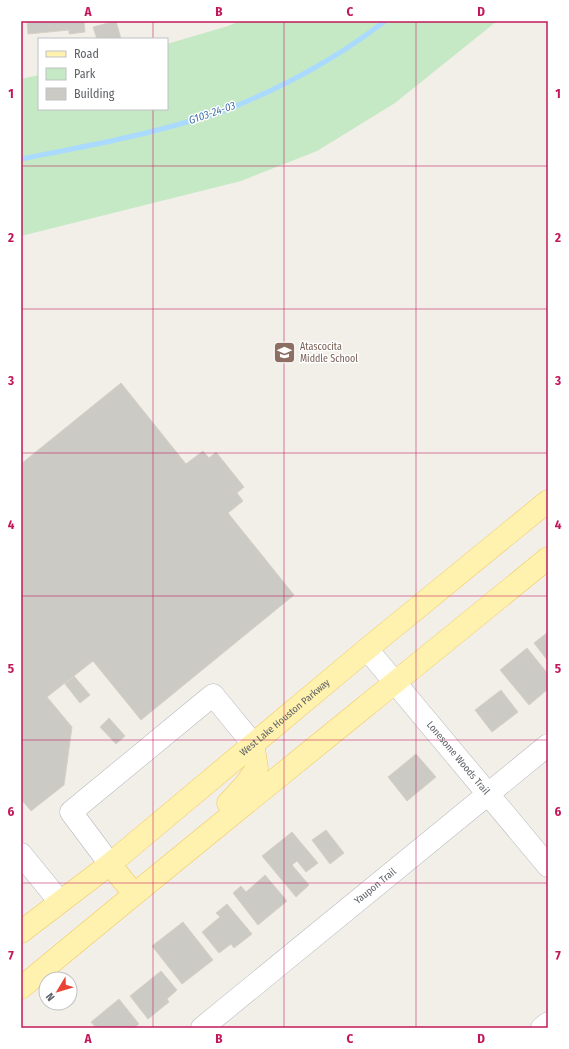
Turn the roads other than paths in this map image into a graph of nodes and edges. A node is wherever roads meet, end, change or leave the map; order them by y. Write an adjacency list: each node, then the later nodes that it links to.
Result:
1 (548, 501): 3 (main road, West Lake Houston Parkway)
2 (548, 558): 4 (main road)
3 (367, 649): 4 (street, Lonesome Woods Trail); 5 (main road, West Lake Houston Parkway)
4 (395, 683): 7 (street, Lonesome Woods Trail); 9 (main road)
5 (254, 744): 9 (main road); 10 (main road, West Lake Houston Parkway); 10 (street)
6 (548, 744): 7 (street, Yaupon Trail)
7 (488, 794): 11 (street, Lonesome Woods Trail); 17 (street, Yaupon Trail)
8 (21, 854): 13 (street)
9 (180, 856): 12 (main road)
10 (110, 864): 12 (main road); 13 (main road, West Lake Houston Parkway)
11 (548, 866)
12 (134, 894): 15 (main road)
13 (60, 902): 14 (main road, West Lake Houston Parkway)
14 (21, 932)
15 (21, 988)
16 (548, 1023): 18 (street)
17 (202, 1028)
18 (542, 1028)

